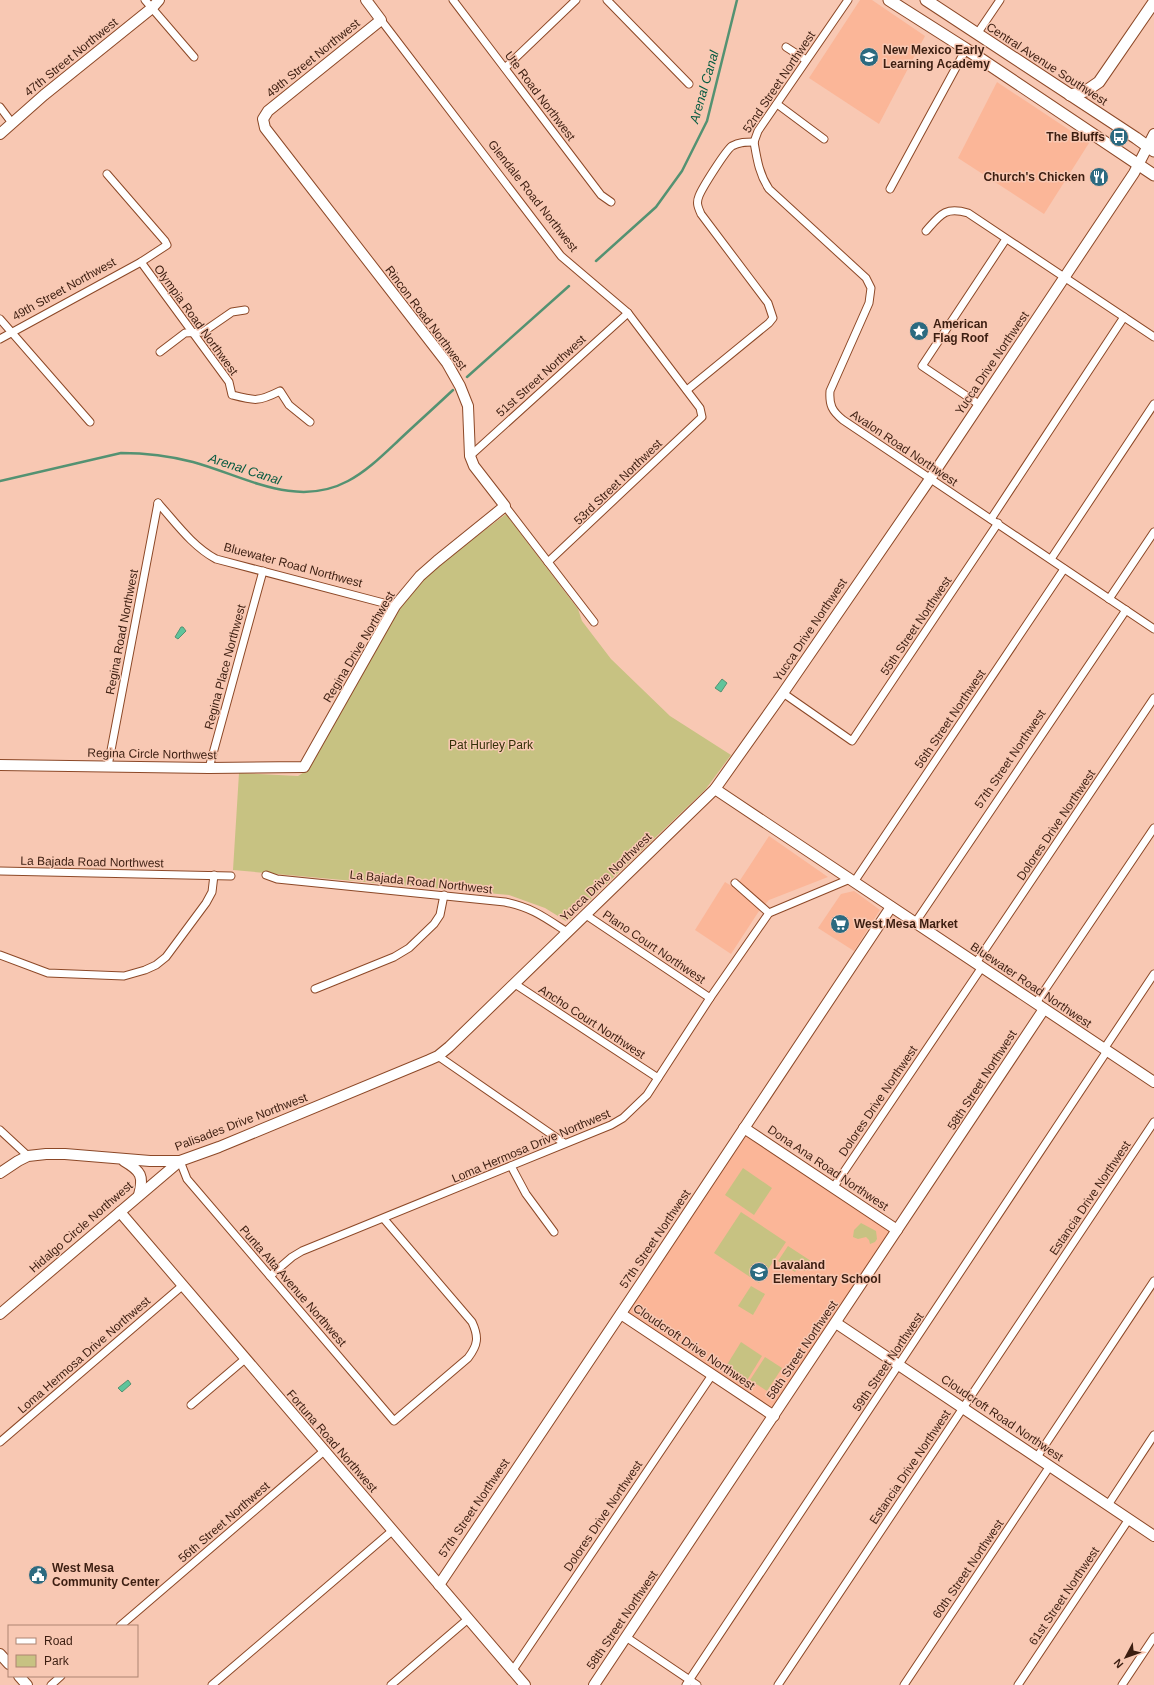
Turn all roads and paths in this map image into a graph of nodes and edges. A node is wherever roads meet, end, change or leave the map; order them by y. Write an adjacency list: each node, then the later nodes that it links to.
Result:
1 (160, 0): 11 (street, 47th Street Northwest)
2 (366, 0): 12 (street, Glendale Road Northwest)
3 (453, 0): 18 (street, Ute Road Northwest)
4 (576, 0): 18 (street)
5 (607, 0): 19 (street)
6 (848, 0): 17 (street, 52nd Street Northwest)
7 (889, 0): 15 (main road)
8 (926, 0): 13 (main road, Central Avenue Southwest)
9 (1000, 0): 13 (street)
10 (1154, 2): 20 (main road)
11 (148, 4): 16 (street); 24 (street, 47th Street Northwest)
12 (381, 20): 23 (street, 49th Street Northwest); 40 (street, Glendale Road Northwest)
13 (976, 34): 20 (main road, Central Avenue Southwest)
14 (786, 46): 17 (street)
15 (966, 49): 30 (main road); 33 (street)
16 (194, 57)
17 (806, 60): 21 (street, 52nd Street Northwest)
18 (505, 68): 34 (street, Ute Road Northwest)
19 (688, 84)
20 (1070, 94): 29 (main road, Central Avenue Southwest)
21 (777, 104): 27 (street); 28 (street, 52nd Street Northwest)
22 (0, 107): 24 (street)
23 (262, 119): 54 (street, Rincon Road Northwest)
24 (12, 123): 25 (street, 47th Street Northwest)
25 (0, 134)
26 (1154, 134): 29 (street, Yucca Drive Northwest)
27 (824, 139)
28 (754, 142): 48 (street, 52nd Street Northwest); 55 (street, Avalon Road Northwest)
29 (1151, 149): 30 (street, Yucca Drive Northwest)
30 (1138, 165): 32 (main road); 38 (street, Yucca Drive Northwest)
31 (107, 174): 37 (street, 49th Street Northwest)
32 (1154, 175)
33 (890, 189)
34 (611, 202)
35 (926, 231): 36 (street)
36 (1006, 239): 38 (street); 49 (street)
37 (140, 262): 43 (street, 49th Street Northwest); 44 (street, Olympia Road Northwest)
38 (1065, 278): 41 (street); 49 (street, Yucca Drive Northwest)
39 (245, 310): 44 (street)
40 (628, 313): 48 (street, Glendale Road Northwest); 54 (street, 51st Street Northwest)
41 (1124, 317): 45 (street); 58 (street)
42 (0, 319): 43 (street)
43 (11, 332): 46 (street, 49th Street Northwest); 52 (street)
44 (194, 332): 47 (street); 53 (street, Olympia Road Northwest)
45 (1154, 337)
46 (0, 340)
47 (160, 352)
48 (687, 390): 51 (street, Glendale Road Northwest)
49 (980, 404): 55 (street, Yucca Drive Northwest)
50 (1154, 404): 61 (street)
51 (702, 416): 62 (street, 53rd Street Northwest)
52 (90, 422)
53 (310, 422)
54 (470, 456): 57 (street, Rincon Road Northwest)
55 (930, 479): 58 (street, Avalon Road Northwest); 70 (street, Yucca Drive Northwest)
56 (158, 502): 64 (street, Bluewater Road Northwest); 73 (street, Regina Road Northwest)
57 (505, 506): 62 (street, Rincon Road Northwest); 66 (street, Regina Drive Northwest)
58 (991, 519): 59 (street, Avalon Road Northwest)
59 (998, 523): 61 (street, Avalon Road Northwest); 70 (street, 55th Street Northwest)
60 (1154, 532): 65 (street)
61 (1050, 559): 63 (street, Avalon Road Northwest)
62 (548, 562): 68 (street, Rincon Road Northwest)
63 (1064, 569): 65 (street, Avalon Road Northwest); 82 (street, 56th Street Northwest)
64 (263, 571): 66 (street, Bluewater Road Northwest); 75 (street, Regina Place Northwest)
65 (1109, 599): 67 (street, Avalon Road Northwest)
66 (395, 606): 74 (street, Regina Drive Northwest)
67 (1126, 610): 69 (street, Avalon Road Northwest); 88 (street, 57th Street Northwest)
68 (594, 622)
69 (1154, 629)
70 (782, 693): 76 (street, Yucca Drive Northwest)
71 (1154, 698): 91 (street, Dolores Drive Northwest)
72 (0, 765): 73 (street, Regina Circle Northwest)
73 (108, 766): 75 (street, Regina Circle Northwest)
74 (304, 767): 75 (street, Regina Circle Northwest)
75 (209, 768)
76 (715, 789): 82 (street, Bluewater Road Northwest); 87 (street, Yucca Drive Northwest)
77 (1154, 828): 96 (street, 58th Street Northwest)
78 (0, 871): 79 (street, La Bajada Road Northwest)
79 (214, 875): 81 (street, La Bajada Road Northwest); 90 (street)
80 (266, 875): 84 (street, La Bajada Road Northwest)
81 (232, 876)
82 (852, 880): 85 (street, Bluewater Road Northwest); 86 (street)
83 (735, 883): 86 (street)
84 (444, 895): 89 (street, La Bajada Road Northwest); 94 (street)
85 (891, 907): 88 (street, Bluewater Road Northwest); 102 (street, 57th Street Northwest)
86 (769, 912): 95 (street, Loma Hermosa Drive Northwest)
87 (586, 915): 89 (street, Yucca Drive Northwest); 95 (street, Plano Court Northwest)
88 (915, 923): 91 (street, Bluewater Road Northwest)
89 (567, 932): 93 (street, Yucca Drive Northwest)
90 (0, 955)
91 (979, 965): 96 (street, Bluewater Road Northwest); 110 (street, Dolores Drive Northwest)
92 (1154, 974): 97 (street, 59th Street Northwest)
93 (515, 984): 98 (street, Yucca Drive Northwest); 99 (street, Ancho Court Northwest)
94 (315, 989)
95 (710, 998): 99 (street, Loma Hermosa Drive Northwest)
96 (1040, 1006): 97 (street, Bluewater Road Northwest); 114 (street, 58th Street Northwest)
97 (1106, 1050): 100 (street, Bluewater Road Northwest); 123 (street, 59th Street Northwest)
98 (438, 1056): 104 (street); 107 (street, Palisades Drive Northwest)
99 (658, 1078): 104 (street, Loma Hermosa Drive Northwest)
100 (1154, 1082)
101 (1154, 1122): 126 (street, Estancia Drive Northwest)
102 (744, 1128): 110 (street, Dona Ana Road Northwest); 120 (street, 57th Street Northwest)
103 (0, 1130): 105 (street)
104 (564, 1143): 108 (street, Loma Hermosa Drive Northwest)
105 (28, 1156): 106 (street, Palisades Drive Northwest); 109 (street, Palisades Drive Northwest)
106 (121, 1158): 107 (street, Palisades Drive Northwest); 111 (street)
107 (180, 1161): 111 (street, Hidalgo Circle Northwest); 116 (street, Punta Alta Avenue Northwest)
108 (511, 1166): 113 (street, Loma Hermosa Drive Northwest); 115 (street)
109 (0, 1173)
110 (833, 1188): 114 (street, Dona Ana Road Northwest)
111 (139, 1195): 112 (street, Hidalgo Circle Northwest)
112 (120, 1212): 118 (street, Fortuna Road Northwest); 119 (street, Hidalgo Circle Northwest)
113 (384, 1219): 116 (street, Loma Hermosa Drive Northwest); 116 (street, Punta Alta Avenue Northwest)
114 (897, 1230): 121 (street, 58th Street Northwest)
115 (554, 1232)
116 (270, 1276)
117 (1154, 1281): 131 (street)
118 (182, 1286): 122 (street, Fortuna Road Northwest); 129 (street, Loma Hermosa Drive Northwest)
119 (0, 1314)
120 (621, 1314): 124 (street, Cloudcroft Drive Northwest); 137 (street, 57th Street Northwest)
121 (836, 1323): 123 (street, Cloudcroft Road Northwest); 127 (street, 58th Street Northwest)
122 (245, 1359): 125 (street); 130 (street, Fortuna Road Northwest)
123 (899, 1366): 126 (street, Cloudcroft Road Northwest); 147 (street, 59th Street Northwest)
124 (712, 1375): 127 (street, Cloudcroft Drive Northwest); 144 (street, Dolores Drive Northwest)
125 (191, 1405)
126 (964, 1408): 131 (street, Cloudcroft Road Northwest); 155 (street, Estancia Drive Northwest)
127 (774, 1416): 140 (street, 58th Street Northwest)
128 (1154, 1435): 133 (street)
129 (0, 1442)
130 (324, 1451): 135 (street, Fortuna Road Northwest); 139 (street, 56th Street Northwest)
131 (1037, 1457): 132 (street, Cloudcroft Road Northwest)
132 (1050, 1466): 133 (street, Cloudcroft Road Northwest); 156 (street, 60th Street Northwest)
133 (1108, 1504): 134 (street, Cloudcroft Road Northwest)
134 (1129, 1519): 136 (street, Cloudcroft Road Northwest); 157 (street, 61st Street Northwest)
135 (392, 1531): 137 (street, Fortuna Road Northwest); 150 (street)
136 (1154, 1536)
137 (439, 1585): 138 (street, Fortuna Road Northwest)
138 (468, 1619): 144 (street, Fortuna Road Northwest); 151 (street)
139 (121, 1625)
140 (626, 1637): 147 (street); 153 (street, 58th Street Northwest)
141 (1154, 1637): 158 (street)
142 (0, 1654): 143 (street)
143 (8, 1663)
144 (513, 1670): 152 (street, Fortuna Road Northwest)
145 (20, 1677): 148 (street)
146 (60, 1677): 149 (street)
147 (688, 1682): 154 (street)
148 (27, 1685)
149 (51, 1685)
150 (212, 1685)
151 (392, 1685)
152 (525, 1685)
153 (594, 1685)
154 (698, 1685)
155 (778, 1685)
156 (904, 1685)
157 (1018, 1685)
158 (1122, 1685)

